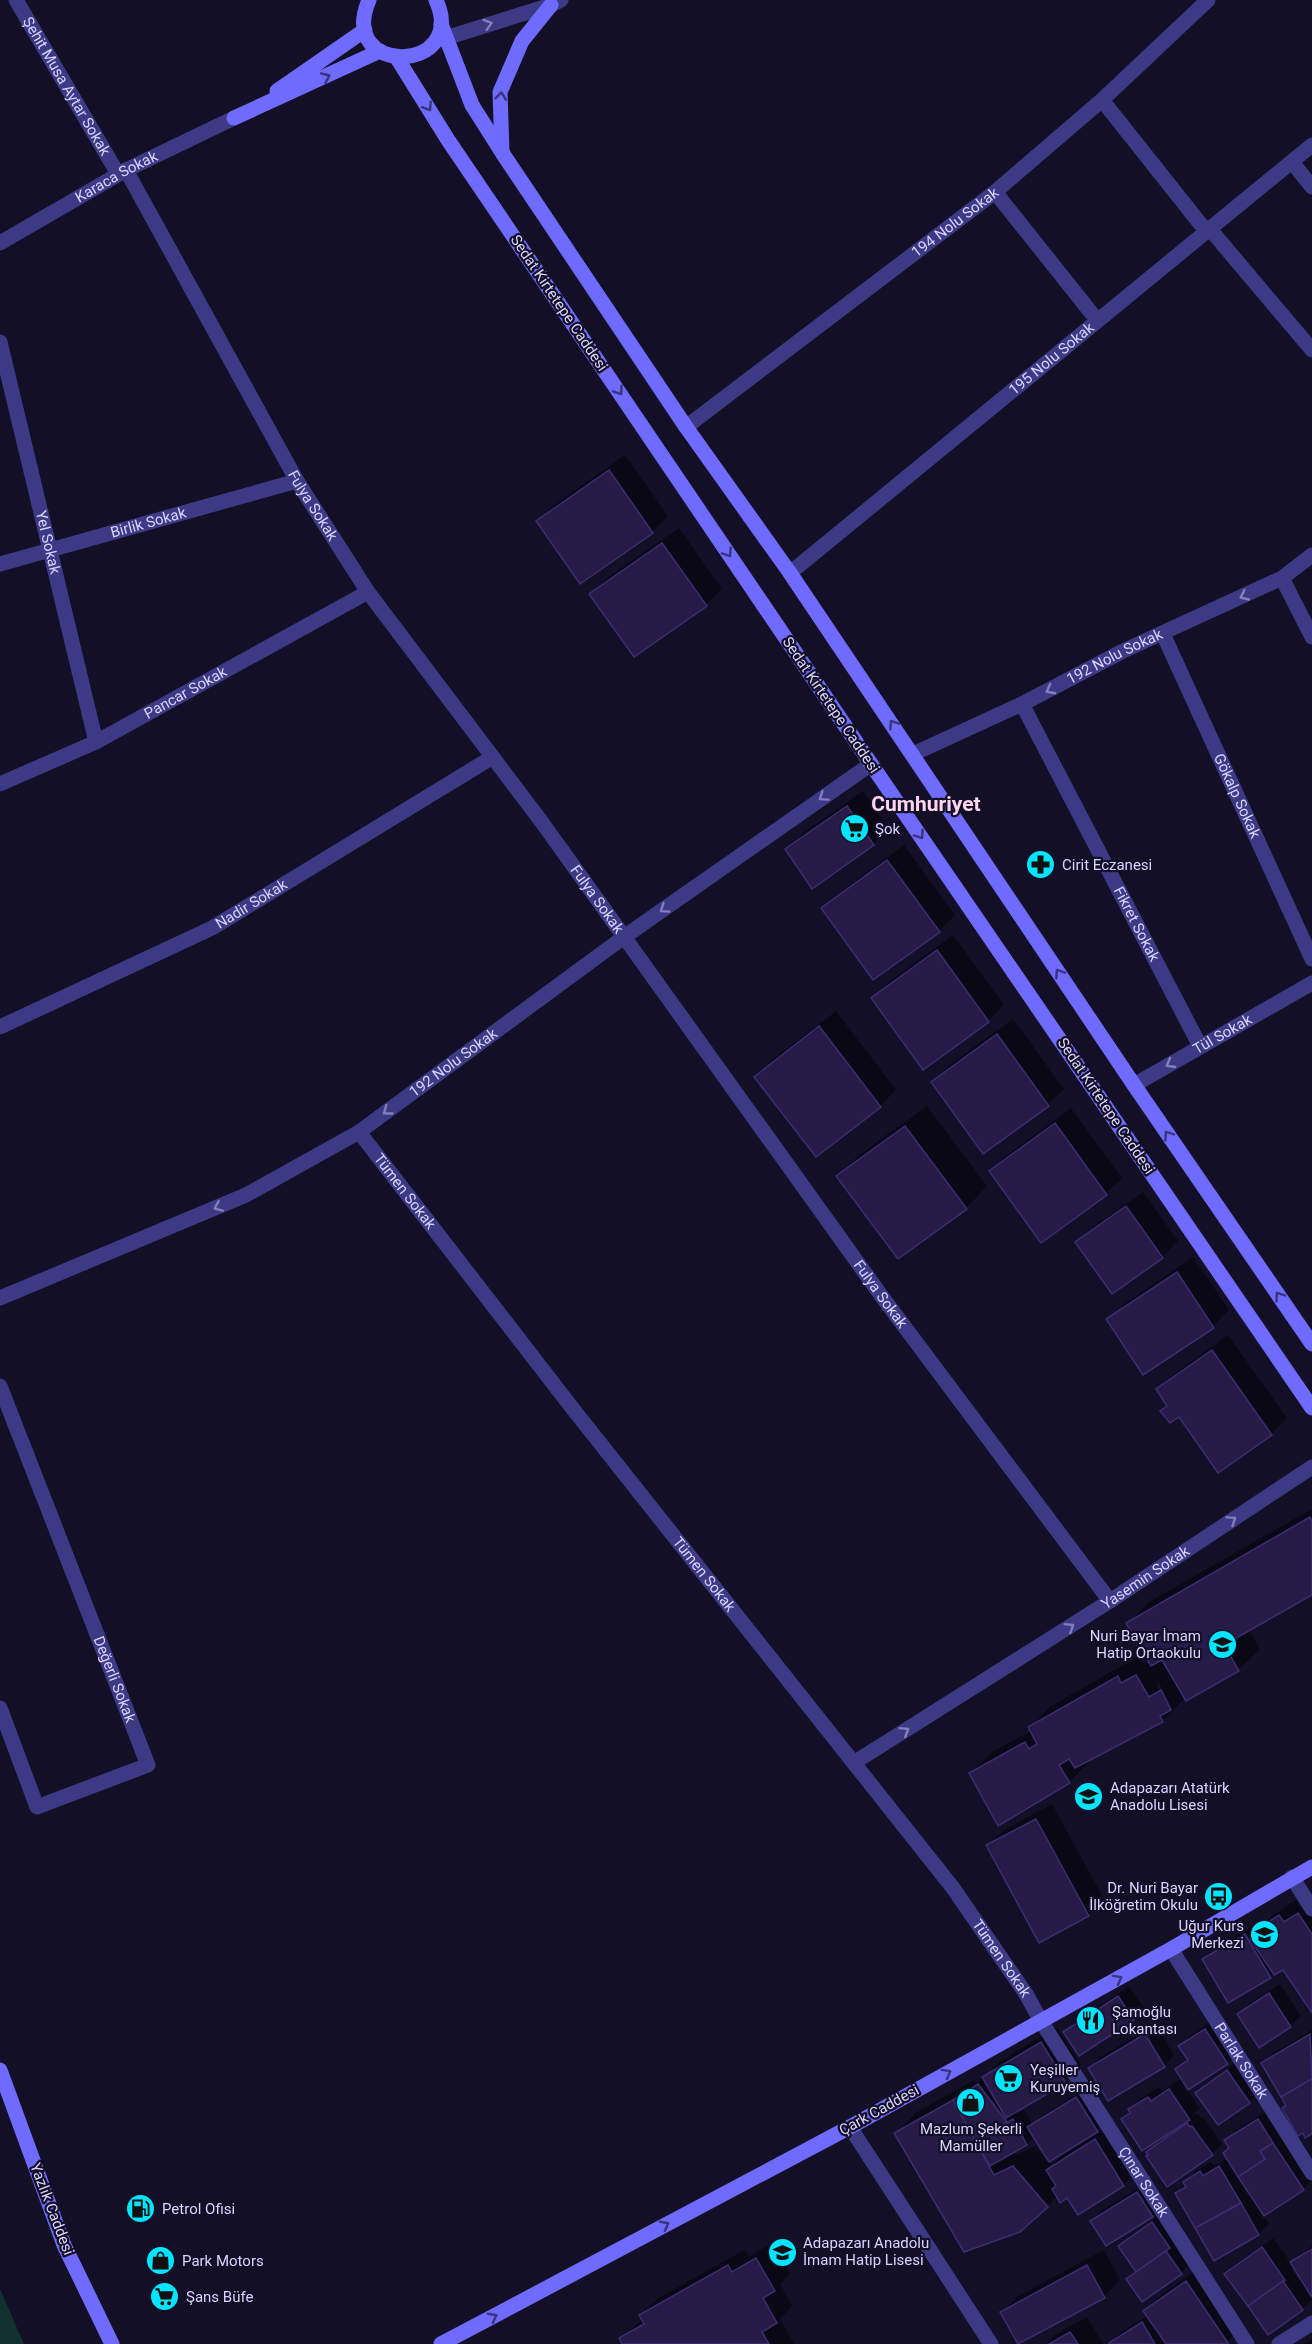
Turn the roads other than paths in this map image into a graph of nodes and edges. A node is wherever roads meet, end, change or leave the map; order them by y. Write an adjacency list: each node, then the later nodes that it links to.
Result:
1 (16, 0): 16 (street, Şehit Musa Aytar Sokak)
2 (353, 0): 7 (main road)
3 (369, 0): 7 (main road)
4 (436, 0): 8 (main road)
5 (1208, 0): 11 (street, 194 Nolu Sokak)
6 (556, 3): 8 (street, one-way to 6); 14 (main road, one-way to 6)
7 (365, 23): 9 (main road); 12 (main road)
8 (440, 35): 10 (main road); 14 (main road)
9 (380, 51): 10 (main road); 12 (main road, one-way to 9)
10 (397, 58): 38 (main road, Sedat Kirtetepe Caddesi, one-way to 38)
11 (1102, 100): 18 (street, 194 Nolu Sokak); 19 (street)
12 (234, 118): 16 (street, Karaca Sokak)
13 (1312, 145): 15 (street, 195 Nolu Sokak)
14 (502, 154): 24 (main road)
15 (1292, 162): 17 (street); 19 (street, 195 Nolu Sokak)
16 (122, 172): 20 (street, Karaca Sokak); 25 (street, Fulya Sokak)
17 (1312, 187)
18 (995, 192): 21 (street); 24 (street, 194 Nolu Sokak)
19 (1208, 230): 21 (street, 195 Nolu Sokak); 23 (street)
20 (0, 243)
21 (1097, 320): 29 (street, 195 Nolu Sokak)
22 (0, 342): 26 (street, Yel Sokak)
23 (1312, 350)
24 (686, 427): 29 (main road)
25 (297, 481): 26 (street, Birlik Sokak); 31 (street, Fulya Sokak)
26 (50, 550): 28 (street, Birlik Sokak); 35 (street, Yel Sokak)
27 (1312, 555): 30 (street, 192 Nolu Sokak)
28 (0, 564)
29 (790, 573): 36 (main road, one-way to 29)
30 (1282, 578): 32 (street, 192 Nolu Sokak, one-way to 32); 33 (street)
31 (368, 592): 35 (street, Pancar Sokak); 37 (street, Fulya Sokak)
32 (1163, 634): 34 (street, 192 Nolu Sokak, one-way to 34); 41 (street, Gökalp Sokak)
33 (1312, 637)
34 (1022, 704): 36 (street, 192 Nolu Sokak); 44 (street, Fikret Sokak)
35 (96, 742): 39 (street, Pancar Sokak)
36 (913, 754): 45 (main road, one-way to 36)
37 (491, 758): 40 (street, Fulya Sokak); 43 (street, Nadir Sokak)
38 (871, 764): 40 (street, 192 Nolu Sokak, one-way to 40); 50 (main road, Sedat Kirtetepe Caddesi, one-way to 50)
39 (0, 784)
40 (624, 937): 46 (street, 192 Nolu Sokak, one-way to 46); 52 (street, Fulya Sokak)
41 (1312, 958)
42 (1312, 983): 44 (street, Tül Sokak)
43 (0, 1027)
44 (1200, 1046): 45 (street, Tül Sokak, one-way to 45)
45 (1134, 1085): 48 (main road, one-way to 45)
46 (359, 1132): 47 (street, 192 Nolu Sokak, one-way to 47); 54 (street, Tümen Sokak)
47 (0, 1298)
48 (1312, 1344)
49 (0, 1386): 53 (street, Değerli Sokak)
50 (1312, 1408)
51 (1312, 1467): 52 (street, Yasemin Sokak, one-way to 51)
52 (1110, 1602): 54 (street, Yasemin Sokak, one-way to 52)
53 (0, 1707)
54 (855, 1762): 59 (street, Tümen Sokak)
55 (1312, 1867): 56 (main road, Çark Caddesi)
56 (1292, 1877): 57 (street); 58 (main road, Çark Caddesi)
57 (1312, 1909)
58 (1172, 1949): 59 (main road, Çark Caddesi, one-way to 58); 62 (street, Parlak Sokak)
59 (1041, 2021): 61 (main road, Çark Caddesi, one-way to 59); 67 (street, Çınar Sokak)
60 (0, 2070): 64 (main road, Yazlık Caddesi)
61 (850, 2127): 65 (main road, Çark Caddesi, one-way to 61); 66 (street)
62 (1312, 2173)
63 (1312, 2324): 68 (street)
64 (112, 2344)
65 (441, 2344)
66 (991, 2344)
67 (1247, 2344)
68 (1279, 2344)

